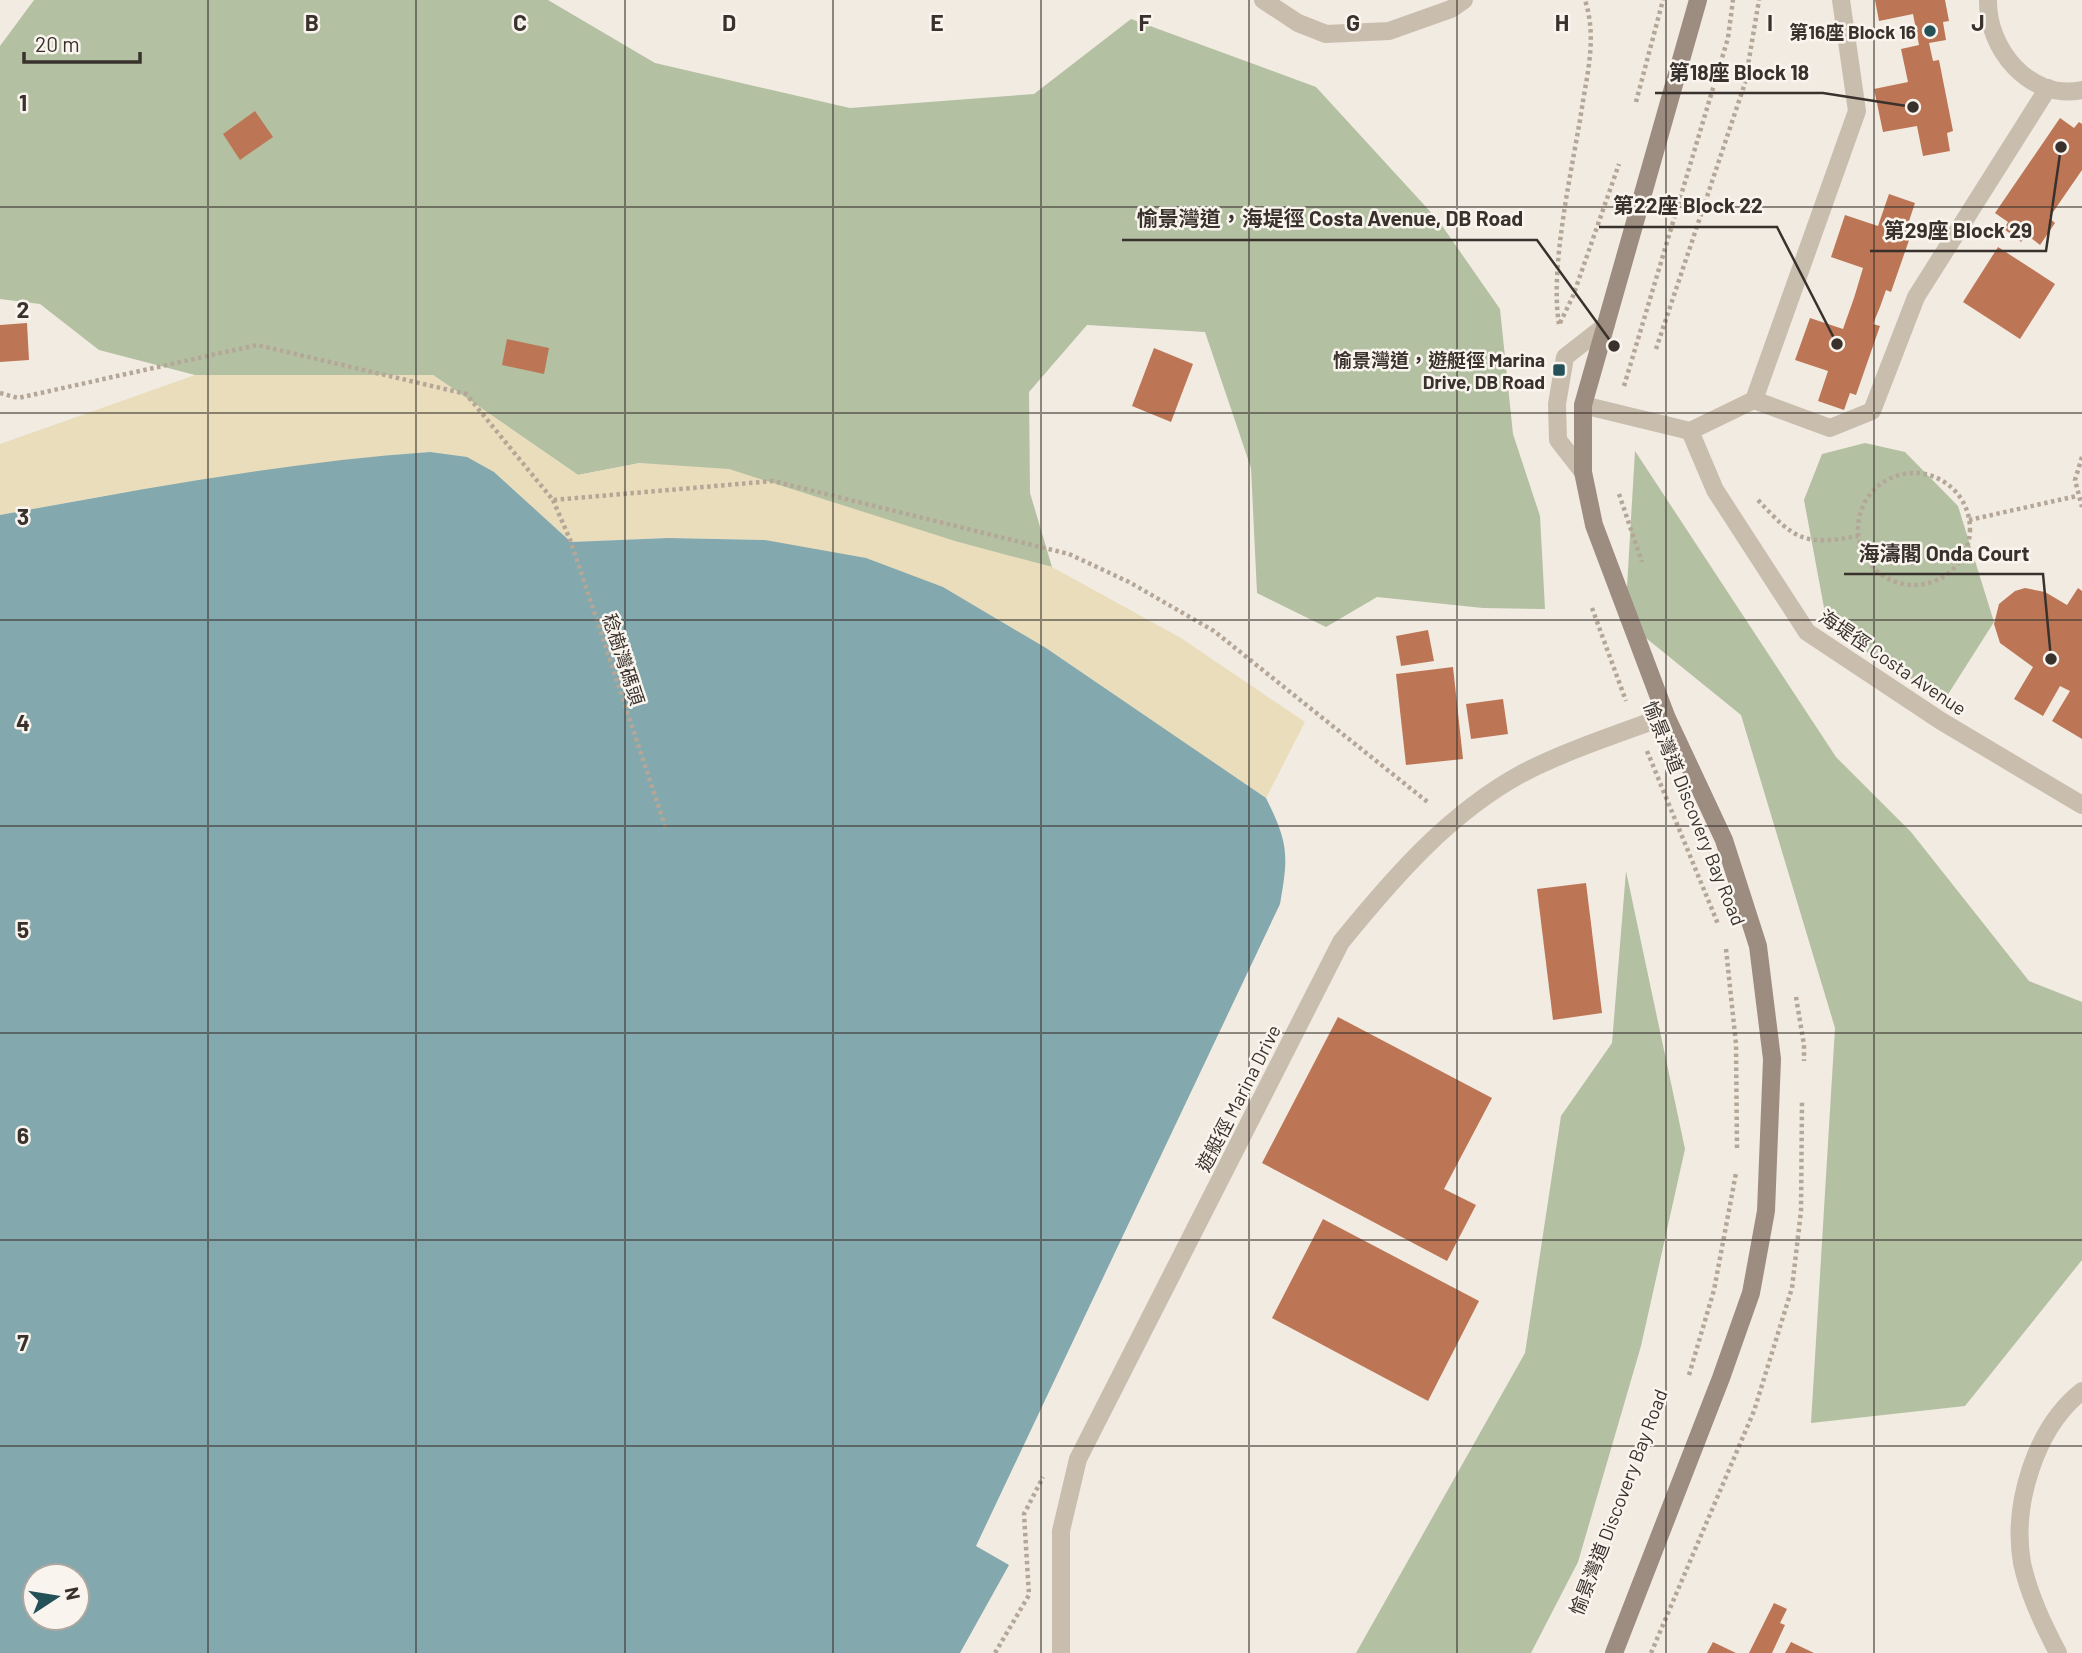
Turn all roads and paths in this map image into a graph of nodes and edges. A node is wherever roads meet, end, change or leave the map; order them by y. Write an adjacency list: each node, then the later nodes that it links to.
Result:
1 (1263, 0): 2 (street)
2 (1464, 0)
3 (1585, 0): 13 (path)
4 (1663, 0): 11 (path)
5 (1698, 0): 14 (street, 愉景灣道 Discovery Bay Road)
6 (1759, 0): 16 (path)
7 (1841, 0): 18 (street)
8 (1988, 0): 9 (street)
9 (2048, 88): 10 (street); 18 (street)
10 (2082, 90)
11 (1635, 108)
12 (1620, 160): 13 (path)
13 (1559, 324): 15 (path)
14 (1606, 325): 19 (street, 愉景灣道 Discovery Bay Road); 22 (street)
15 (1553, 335)
16 (1656, 349)
17 (0, 393): 25 (path, 稔樹灣碼頭)
18 (1755, 400): 20 (street)
19 (1583, 405): 20 (street); 22 (street, 愉景灣道 Discovery Bay Road)
20 (1689, 431): 33 (street, 海堤徑 Costa Avenue)
21 (2082, 457): 23 (path)
22 (1583, 472): 30 (street, 愉景灣道 Discovery Bay Road)
23 (2077, 496): 26 (path); 27 (path)
24 (1757, 498): 28 (path)
25 (553, 500): 32 (path); 34 (path, 稔樹灣碼頭)
26 (2082, 507)
27 (1969, 520): 28 (path); 28 (path)
28 (1858, 536)
29 (1590, 603): 31 (path, 愉景灣道 Discovery Bay Road)
30 (1666, 716): 31 (street, 遊艇徑 Marina Drive); 42 (street, 愉景灣道 Discovery Bay Road)
31 (1636, 727): 35 (path, 愉景灣道 Discovery Bay Road); 41 (street, 遊艇徑 Marina Drive)
32 (1432, 805)
33 (2082, 805)
34 (666, 829)
35 (1721, 932)
36 (1726, 945): 37 (path, 愉景灣道 Discovery Bay Road)
37 (1737, 1155)
38 (1737, 1169): 39 (path, 愉景灣道 Discovery Bay Road)
39 (1686, 1383)
40 (2082, 1391): 43 (street)
41 (1061, 1653)
42 (1614, 1653)
43 (2058, 1653)

